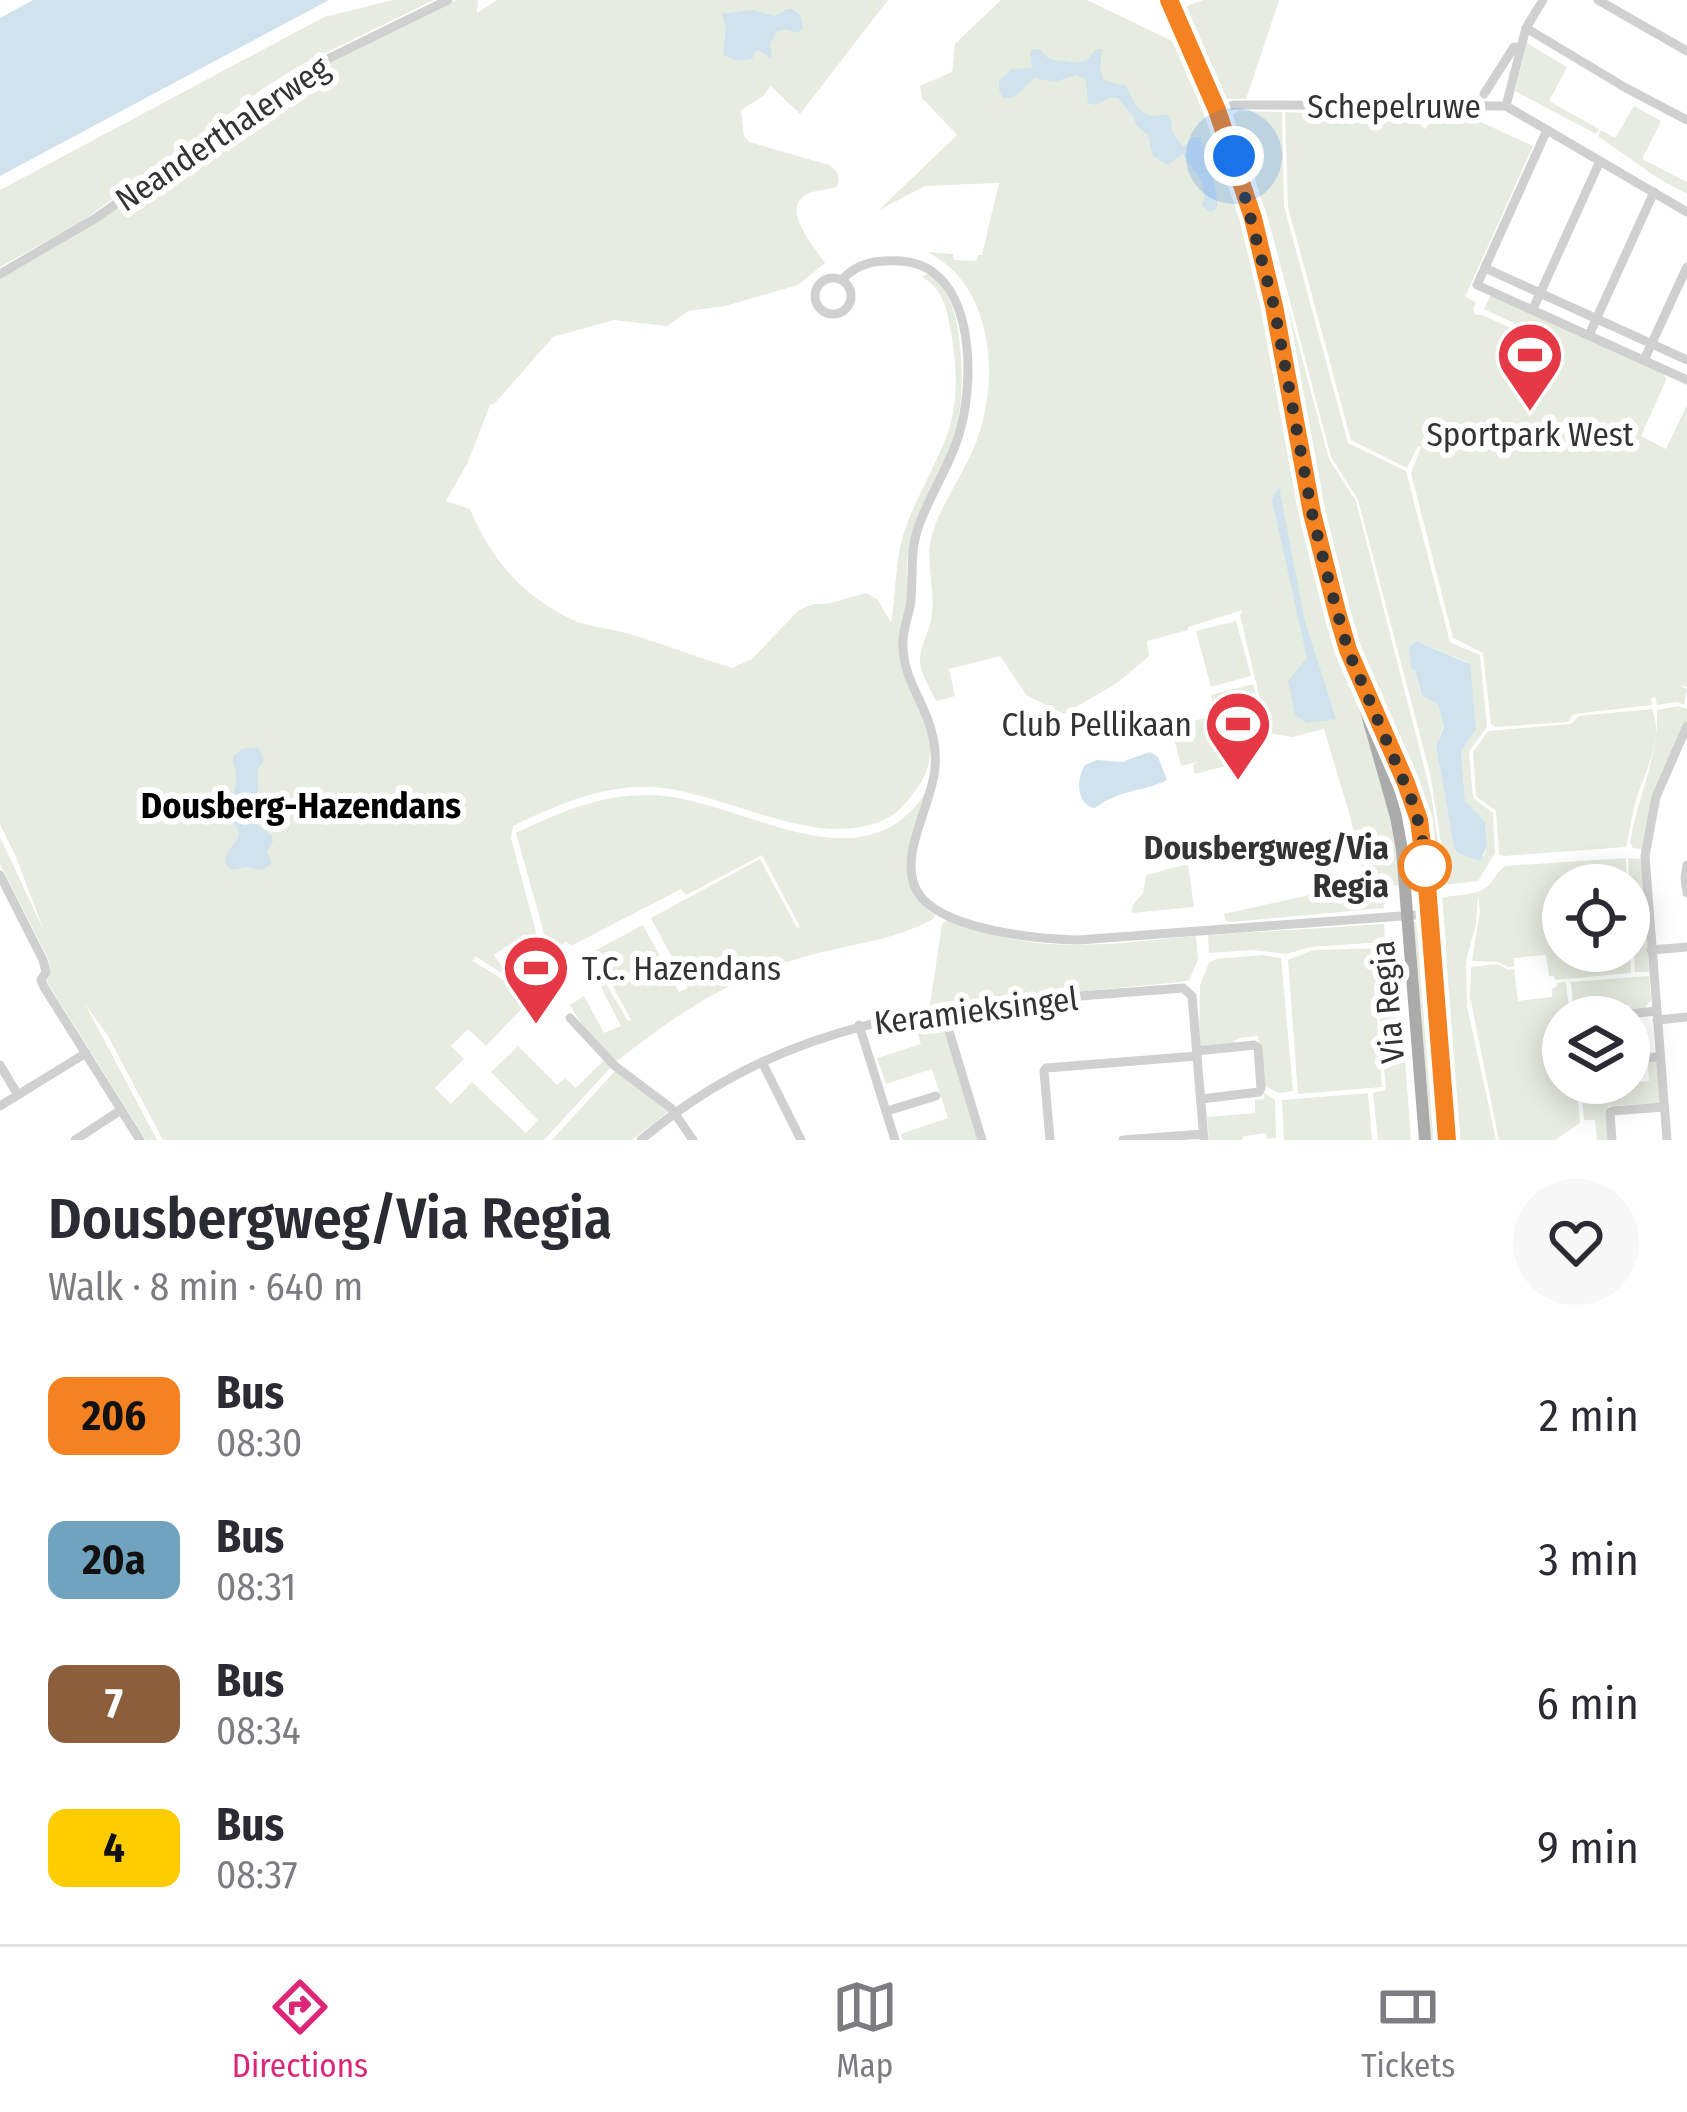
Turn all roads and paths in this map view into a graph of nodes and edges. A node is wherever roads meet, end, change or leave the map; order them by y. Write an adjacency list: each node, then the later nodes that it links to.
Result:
1 (448, 0): 18 (street, Neanderthalerweg)
2 (1172, 0): 10 (main road, Via Regia)
3 (1543, 0): 5 (street)
4 (1598, 0): 7 (street)
5 (1526, 28): 6 (street); 11 (street)
6 (1520, 48): 8 (street); 9 (street)
7 (1687, 52)
8 (1484, 94)
9 (1506, 106): 10 (street, Schepelruwe); 12 (street, Schepelruwe)
10 (1217, 110): 28 (main road, Via Regia)
11 (1687, 120)
12 (1547, 130): 13 (street, Schepelruwe); 17 (street)
13 (1600, 161): 14 (street, Schepelruwe); 20 (street)
14 (1654, 192): 15 (street, Schepelruwe); 22 (street)
15 (1687, 212)
16 (1687, 266): 24 (street)
17 (1485, 268): 20 (street); 21 (street)
18 (0, 274)
19 (842, 280): 19 (street); 35 (street)
20 (1540, 293): 21 (street); 22 (street)
21 (1533, 309): 23 (street)
22 (1596, 318): 23 (street); 24 (street)
23 (1588, 335): 25 (street)
24 (1652, 344): 25 (street); 26 (street)
25 (1644, 360): 27 (street)
26 (1687, 360)
27 (1687, 380)
28 (1348, 650): 34 (main road, Via Regia); 35 (main road, Via Regia)
29 (1687, 726): 37 (street)
30 (1687, 865): 33 (street)
31 (0, 875): 32 (street)
32 (3, 890): 44 (street)
33 (1687, 892)
34 (1429, 914): 35 (street); 69 (main road, Via Regia)
35 (1407, 915): 68 (main road, Via Regia)
36 (1687, 947): 37 (street)
37 (1651, 950): 40 (street)
38 (943, 1008): 43 (street, Keramieksingel); 45 (street, Keramieksingel); 65 (street)
39 (1650, 1016): 40 (street)
40 (1656, 1016): 41 (street); 46 (street)
41 (1687, 1017)
42 (570, 1018): 56 (street)
43 (859, 1025): 48 (street, Keramieksingel); 57 (street)
44 (86, 1053): 50 (street); 55 (street)
45 (1197, 1054): 52 (street); 52 (street); 66 (street)
46 (1660, 1057): 47 (street); 54 (street)
47 (1650, 1058)
48 (762, 1062): 56 (street, Keramieksingel); 63 (street)
49 (0, 1065): 50 (street)
50 (18, 1095): 53 (street)
51 (936, 1096): 57 (street)
52 (1201, 1099): 58 (street)
53 (0, 1106)
54 (1664, 1107): 70 (street); 71 (street)
55 (121, 1110): 59 (street); 60 (street)
56 (673, 1111): 61 (street, Keramieksingel); 62 (street)
57 (887, 1111): 64 (street)
58 (1204, 1137): 67 (street)
59 (75, 1140)
60 (140, 1140)
61 (641, 1140)
62 (693, 1140)
63 (801, 1140)
64 (895, 1140)
65 (982, 1140)
66 (1050, 1140)
67 (1123, 1140)
68 (1425, 1140)
69 (1447, 1140)
70 (1612, 1140)
71 (1667, 1140)

